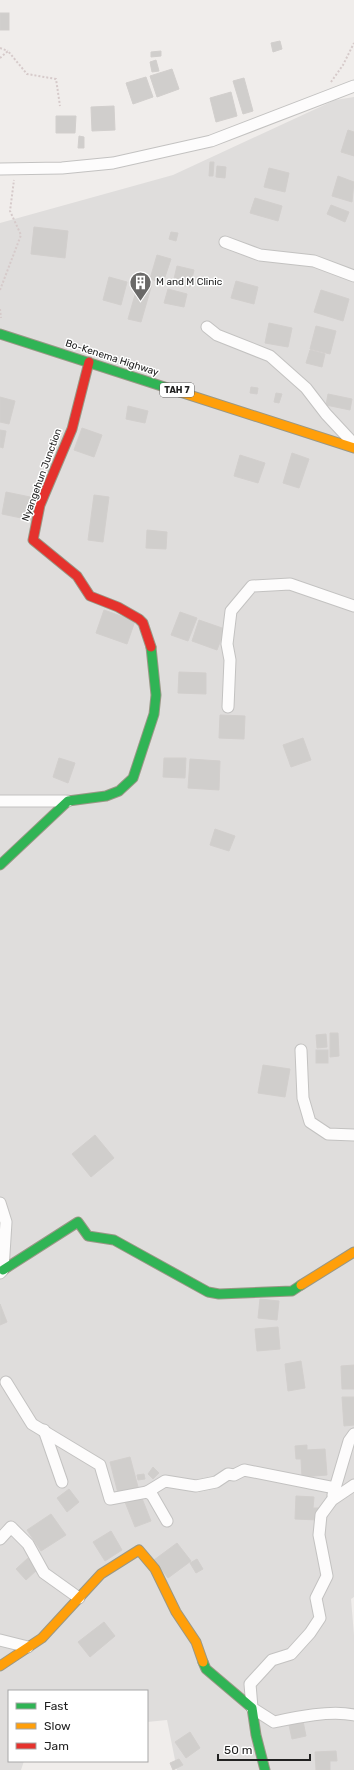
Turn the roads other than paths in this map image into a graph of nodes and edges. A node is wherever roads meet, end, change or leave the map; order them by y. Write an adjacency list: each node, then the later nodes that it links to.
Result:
1 (354, 86): 2 (street)
2 (0, 169)
3 (225, 242): 4 (street)
4 (354, 276)
5 (208, 327): 8 (street)
6 (0, 334): 7 (main road, Bo-Kenema Highway / TAH 7)
7 (89, 362): 9 (main road, Bo-Kenema Highway / TAH 7); 12 (main road, Nyangehun Junction)
8 (354, 444)
9 (354, 448)
10 (354, 606): 11 (street)
11 (228, 707)
12 (68, 800): 13 (street); 14 (main road)
13 (0, 801)
14 (0, 865)
15 (301, 1050): 16 (street)
16 (354, 1135)
17 (0, 1203): 19 (street)
18 (354, 1252): 19 (main road)
19 (2, 1271)
20 (6, 1382): 21 (street)
21 (44, 1430): 23 (street); 26 (street)
22 (354, 1434): 25 (street)
23 (62, 1482)
24 (354, 1485): 27 (street)
25 (335, 1488): 26 (street); 27 (street)
26 (147, 1492): 28 (street)
27 (332, 1500): 34 (street)
28 (167, 1521)
29 (0, 1539): 30 (street)
30 (78, 1598): 32 (main road); 34 (main road)
31 (0, 1640): 32 (street)
32 (28, 1647): 33 (main road)
33 (0, 1666)
34 (252, 1708): 35 (street); 36 (main road)
35 (354, 1715)
36 (265, 1770)

